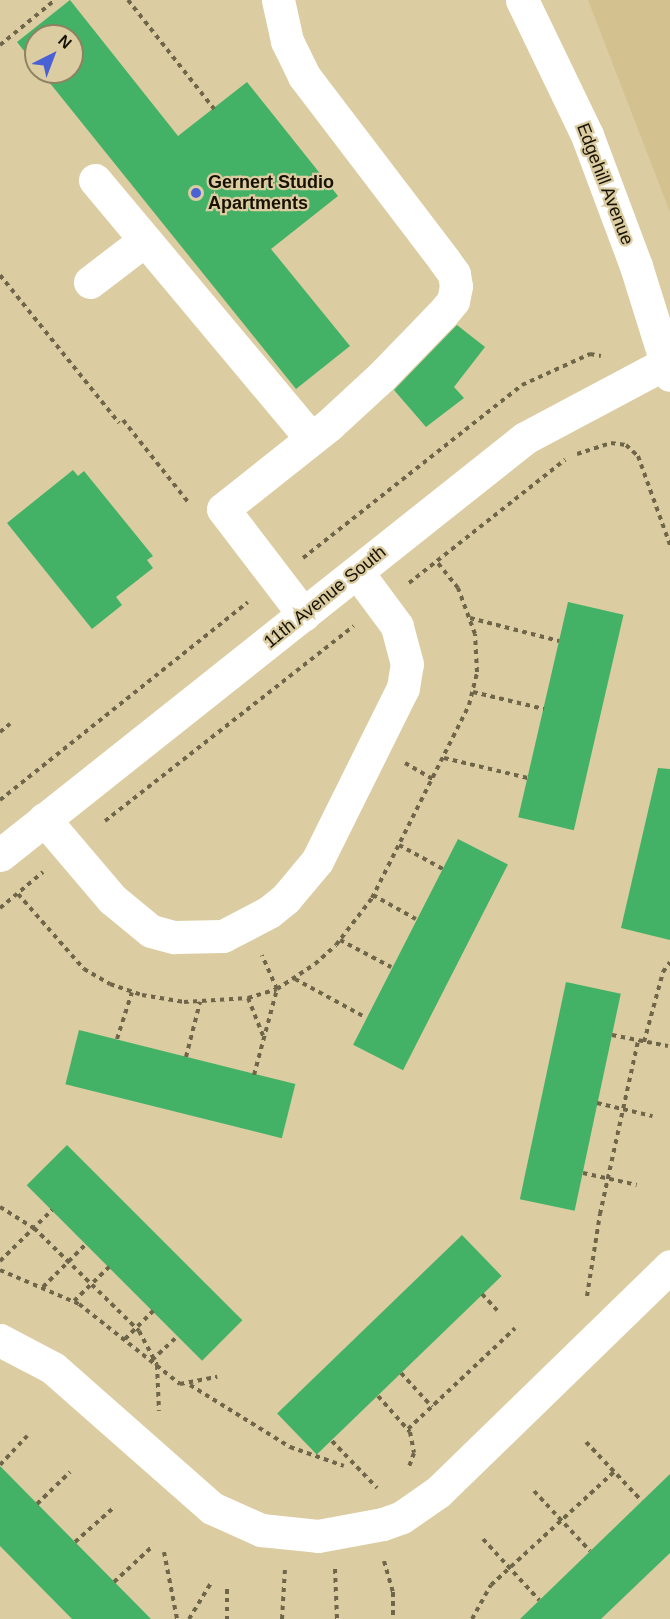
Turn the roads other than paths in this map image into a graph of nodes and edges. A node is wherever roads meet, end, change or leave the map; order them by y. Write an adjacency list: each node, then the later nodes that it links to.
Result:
1 (278, 0): 7 (street)
2 (522, 0): 6 (street, Edgehill Avenue)
3 (95, 180): 4 (street)
4 (145, 240): 5 (street); 7 (street)
5 (90, 282)
6 (669, 367): 8 (street, 11th Avenue South)
7 (311, 438): 9 (street)
8 (357, 572): 9 (street, 11th Avenue South); 10 (street)
9 (304, 615): 10 (street, 11th Avenue South)
10 (44, 819): 11 (street, 11th Avenue South)
11 (0, 855)
12 (670, 1266): 13 (street)
13 (0, 1340)

